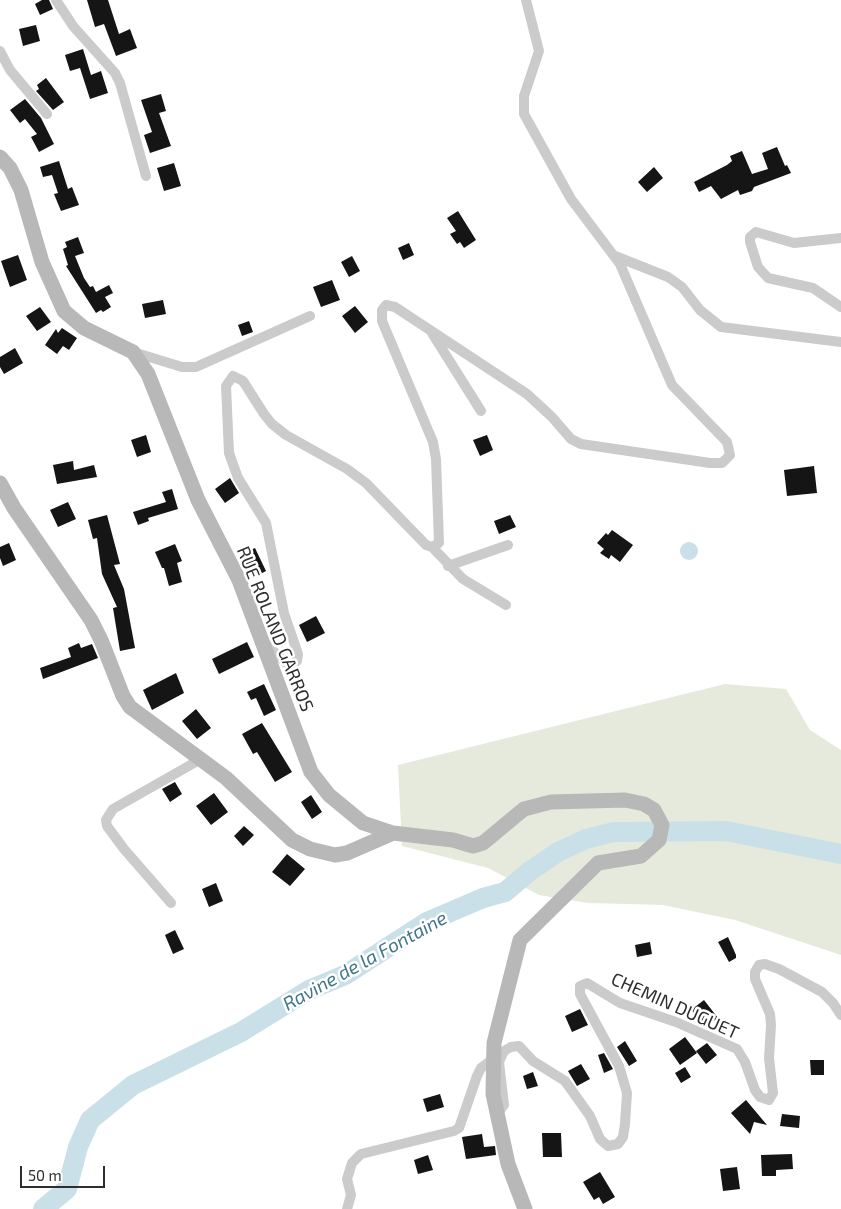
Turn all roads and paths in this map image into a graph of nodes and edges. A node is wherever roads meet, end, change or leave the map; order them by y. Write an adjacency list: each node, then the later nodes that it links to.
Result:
1 (56, 0): 6 (street)
2 (526, 0): 8 (street)
3 (0, 51): 4 (street)
4 (47, 114)
5 (0, 156): 13 (main road, RUE ROLAND GARROS)
6 (146, 176)
7 (841, 238): 9 (street)
8 (614, 256): 11 (street); 12 (street)
9 (841, 307)
10 (310, 316): 13 (street)
11 (430, 330): 14 (street); 17 (street)
12 (841, 342)
13 (133, 352): 20 (main road, RUE ROLAND GARROS)
14 (481, 410)
15 (0, 483): 21 (main road)
16 (508, 545): 18 (street)
17 (432, 548): 18 (street); 20 (street)
18 (448, 566): 19 (street)
19 (506, 605)
20 (260, 638): 22 (main road, RUE ROLAND GARROS)
21 (201, 759): 22 (main road); 23 (street)
22 (393, 833): 25 (main road, RUE ROLAND GARROS)
23 (171, 903)
24 (841, 1015): 26 (street, CHEMIN DUGUET)
25 (493, 1059): 26 (main road); 27 (street)
26 (497, 1114): 28 (main road)
27 (348, 1209)
28 (525, 1209)

